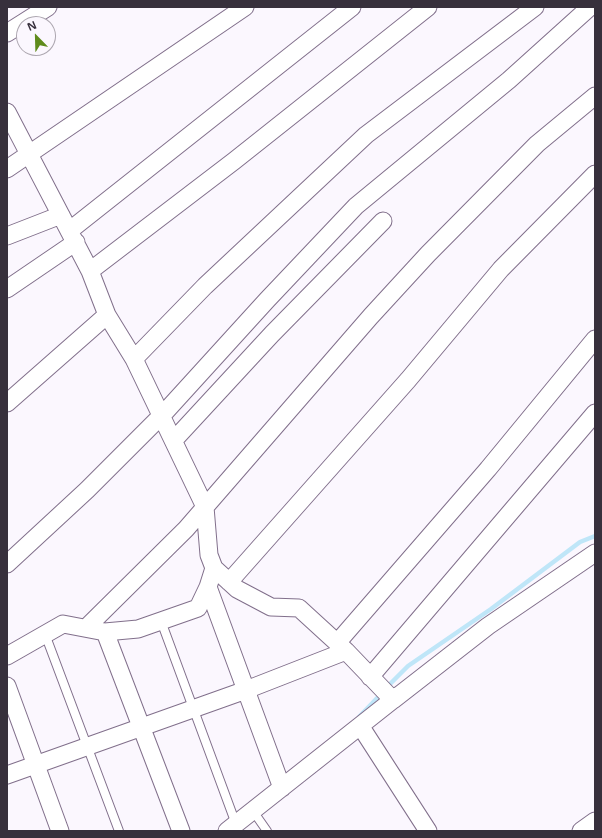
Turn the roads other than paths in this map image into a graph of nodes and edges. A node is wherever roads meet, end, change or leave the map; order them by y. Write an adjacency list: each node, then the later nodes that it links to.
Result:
1 (48, 7): 7 (street)
2 (245, 7): 10 (street)
3 (352, 7): 16 (street)
4 (428, 7): 17 (street)
5 (535, 7): 21 (street)
6 (590, 7): 24 (street)
7 (7, 33)
8 (595, 96): 26 (street)
9 (7, 112): 10 (street)
10 (29, 155): 11 (street); 13 (street)
11 (7, 169)
12 (595, 174): 30 (street)
13 (61, 215): 15 (street); 16 (street)
14 (383, 222): 25 (street)
15 (7, 236)
16 (73, 237): 17 (street); 18 (street)
17 (90, 271): 19 (street)
18 (7, 289)
19 (107, 315): 21 (street); 22 (street)
20 (595, 339): 36 (street)
21 (134, 359): 24 (street)
22 (7, 403)
23 (595, 414): 38 (street)
24 (162, 415): 25 (street); 28 (street)
25 (174, 440): 26 (street)
26 (206, 507): 29 (street); 33 (street)
27 (595, 553): 41 (street)
28 (7, 564)
29 (214, 568): 30 (street); 31 (street)
30 (229, 582): 36 (street)
31 (208, 587): 32 (street); 40 (street)
32 (161, 621): 34 (street); 42 (lane)
33 (86, 628): 34 (street); 35 (street)
34 (105, 632): 43 (street)
35 (45, 634): 37 (street); 45 (lane)
36 (342, 647): 38 (street); 40 (street)
37 (7, 656)
38 (370, 677): 41 (street)
39 (7, 686): 46 (street)
40 (246, 690): 42 (street); 48 (street)
41 (400, 695): 44 (street)
42 (194, 709): 43 (street); 51 (lane)
43 (142, 727): 45 (street); 54 (street)
44 (361, 727): 48 (street); 56 (street)
45 (87, 746): 46 (street); 53 (lane)
46 (36, 764): 47 (street); 52 (street)
47 (7, 775)
48 (282, 788): 49 (street)
49 (253, 811): 51 (street); 55 (lane)
50 (595, 821): 57 (street)
51 (232, 827)
52 (60, 831)
53 (118, 831)
54 (181, 831)
55 (267, 831)
56 (428, 831)
57 (581, 831)

